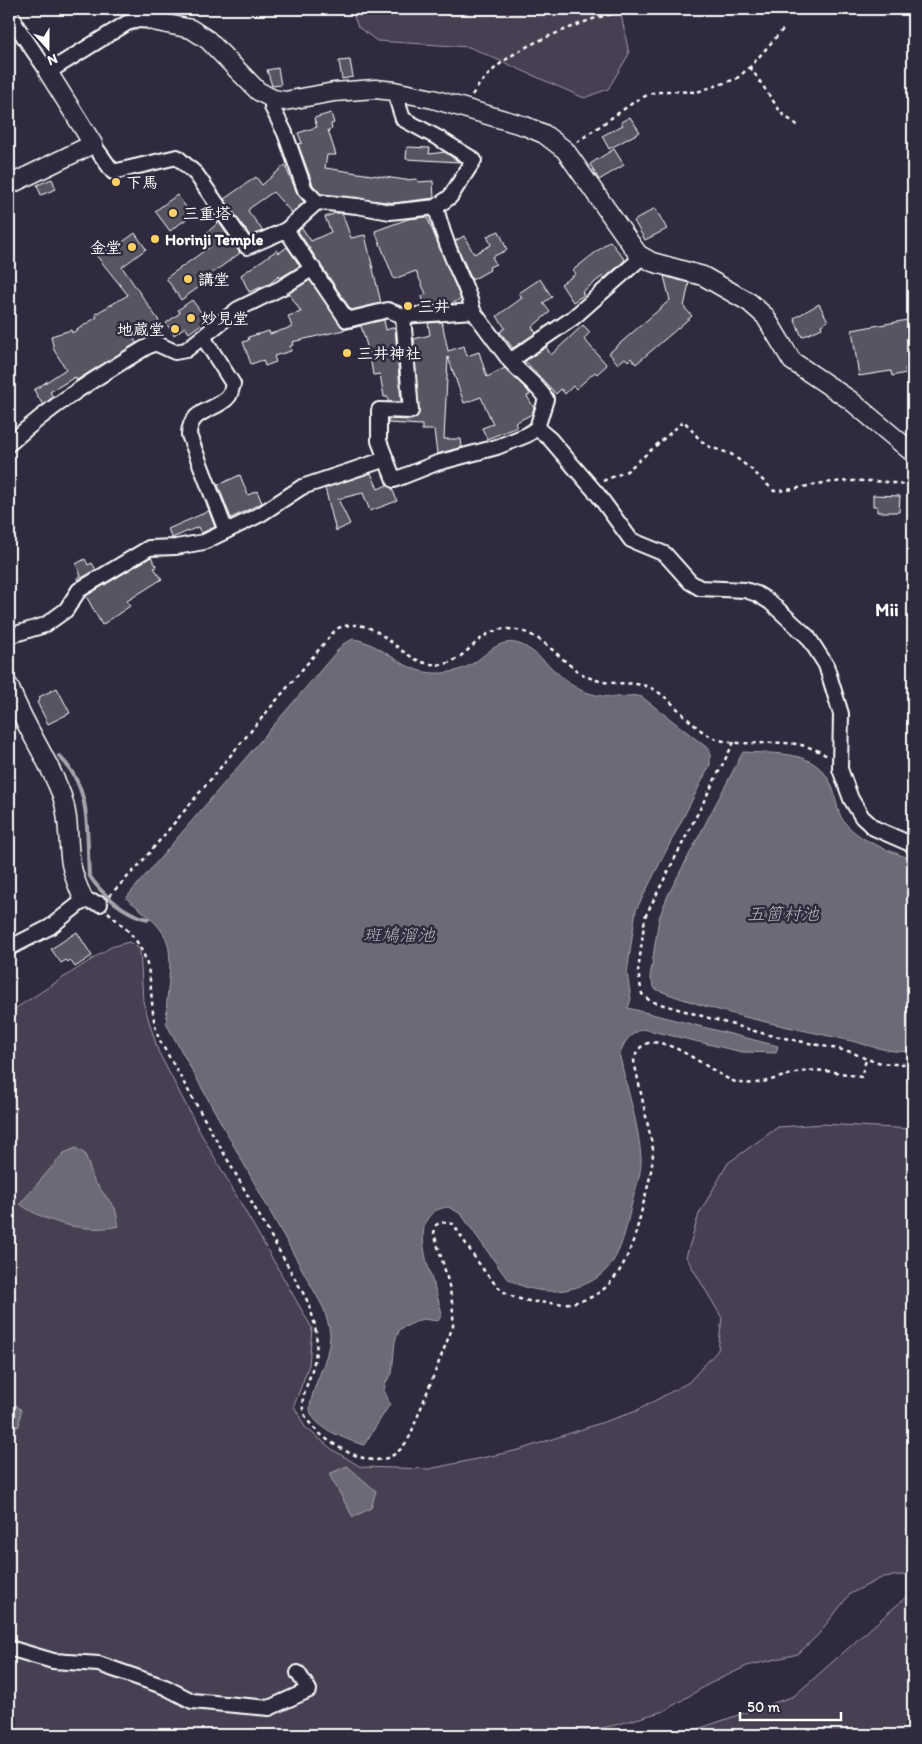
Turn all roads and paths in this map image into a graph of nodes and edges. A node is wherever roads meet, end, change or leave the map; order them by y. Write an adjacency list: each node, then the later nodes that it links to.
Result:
1 (623, 9): 9 (path)
2 (10, 19): 6 (street)
3 (153, 21): 6 (street); 8 (street)
4 (784, 27): 5 (path)
5 (750, 67): 10 (path); 12 (path)
6 (48, 72): 11 (street)
7 (394, 91): 8 (street); 9 (street); 15 (street)
8 (273, 99): 14 (street)
9 (463, 108): 12 (street)
10 (800, 127)
11 (93, 144): 13 (street); 16 (street)
12 (565, 150): 17 (street)
13 (9, 185)
14 (317, 202): 15 (street); 16 (street)
15 (436, 207): 19 (street)
16 (286, 230): 18 (street)
17 (642, 258): 22 (street); 25 (street)
18 (312, 268): 20 (street); 21 (street)
19 (473, 311): 20 (street); 22 (street)
20 (403, 316): 26 (street)
21 (203, 337): 24 (street); 29 (street)
22 (510, 361): 23 (street)
23 (537, 428): 26 (street); 27 (street)
24 (9, 444)
25 (913, 453)
26 (386, 459): 29 (street)
27 (586, 481): 28 (path); 33 (street)
28 (913, 488)
29 (226, 531): 30 (street)
30 (9, 636)
31 (9, 686): 36 (street)
32 (734, 742): 33 (path); 35 (path); 38 (path)
33 (840, 769): 34 (street)
34 (913, 845)
35 (113, 891)
36 (92, 902): 37 (street); 38 (path)
37 (9, 948)
38 (866, 1060): 39 (path)
39 (913, 1062)
40 (9, 1648): 41 (street)
41 (298, 1673)

